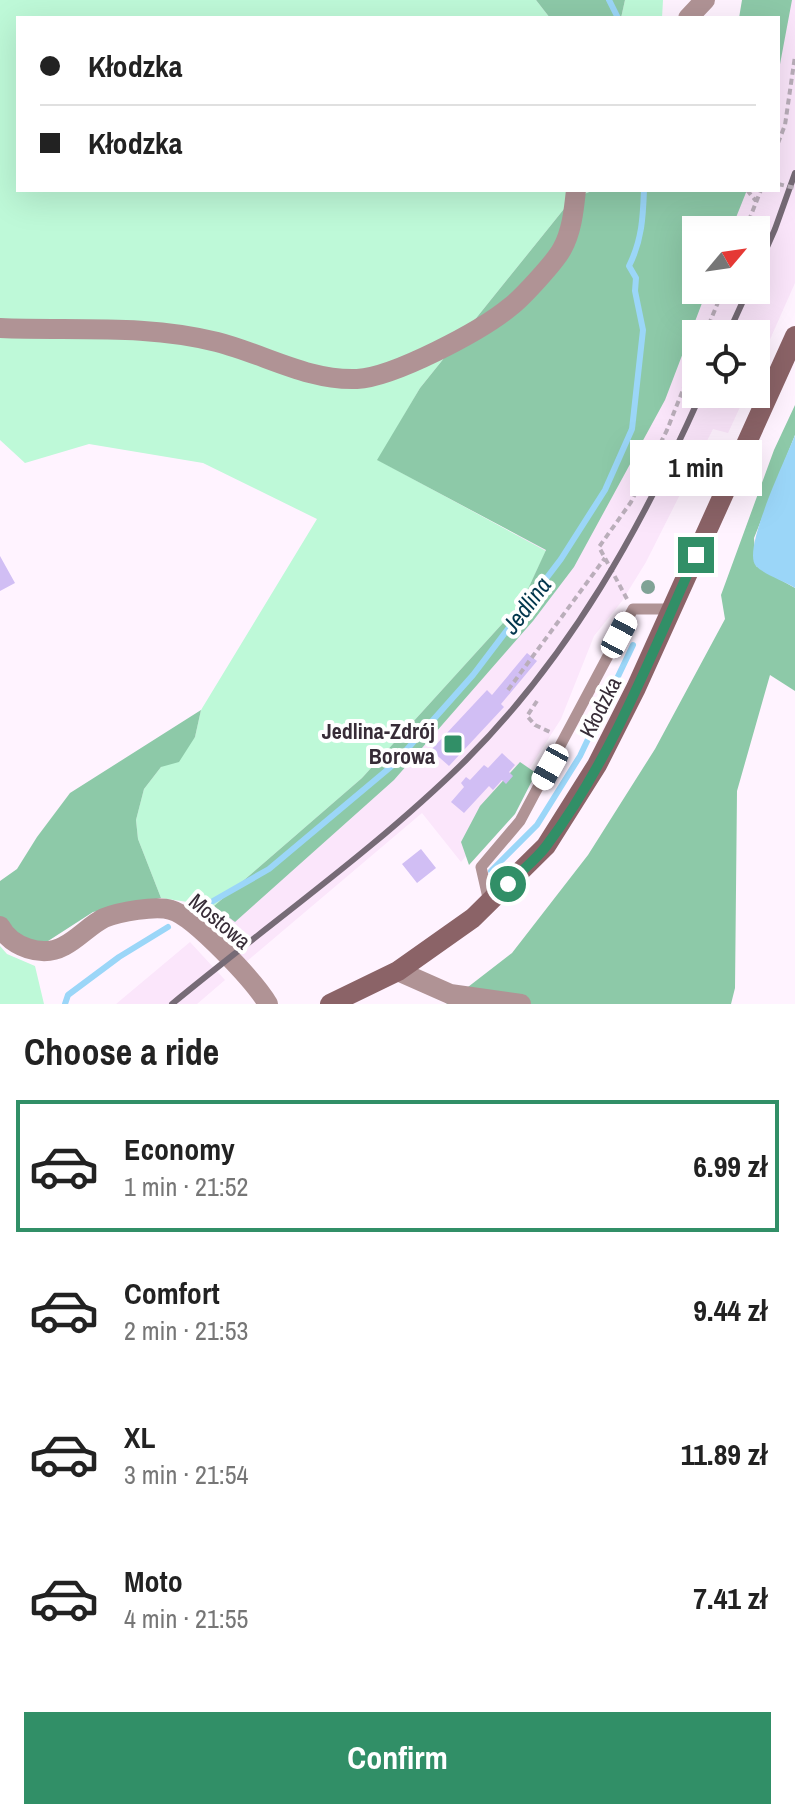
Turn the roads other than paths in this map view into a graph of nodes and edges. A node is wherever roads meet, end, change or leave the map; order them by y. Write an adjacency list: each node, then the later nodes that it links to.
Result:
1 (705, 0): 2 (street)
2 (690, 16)
3 (576, 192): 4 (street)
4 (0, 328)
5 (795, 336): 6 (main road, Kłodzka)
6 (672, 609): 7 (main road, Kłodzka); 7 (lane)
7 (489, 903): 9 (main road, Kłodzka)
8 (0, 926): 10 (street, Mostowa)
9 (398, 971): 11 (main road, Kłodzka); 12 (street)
10 (268, 1004)
11 (330, 1004)
12 (521, 1004)

